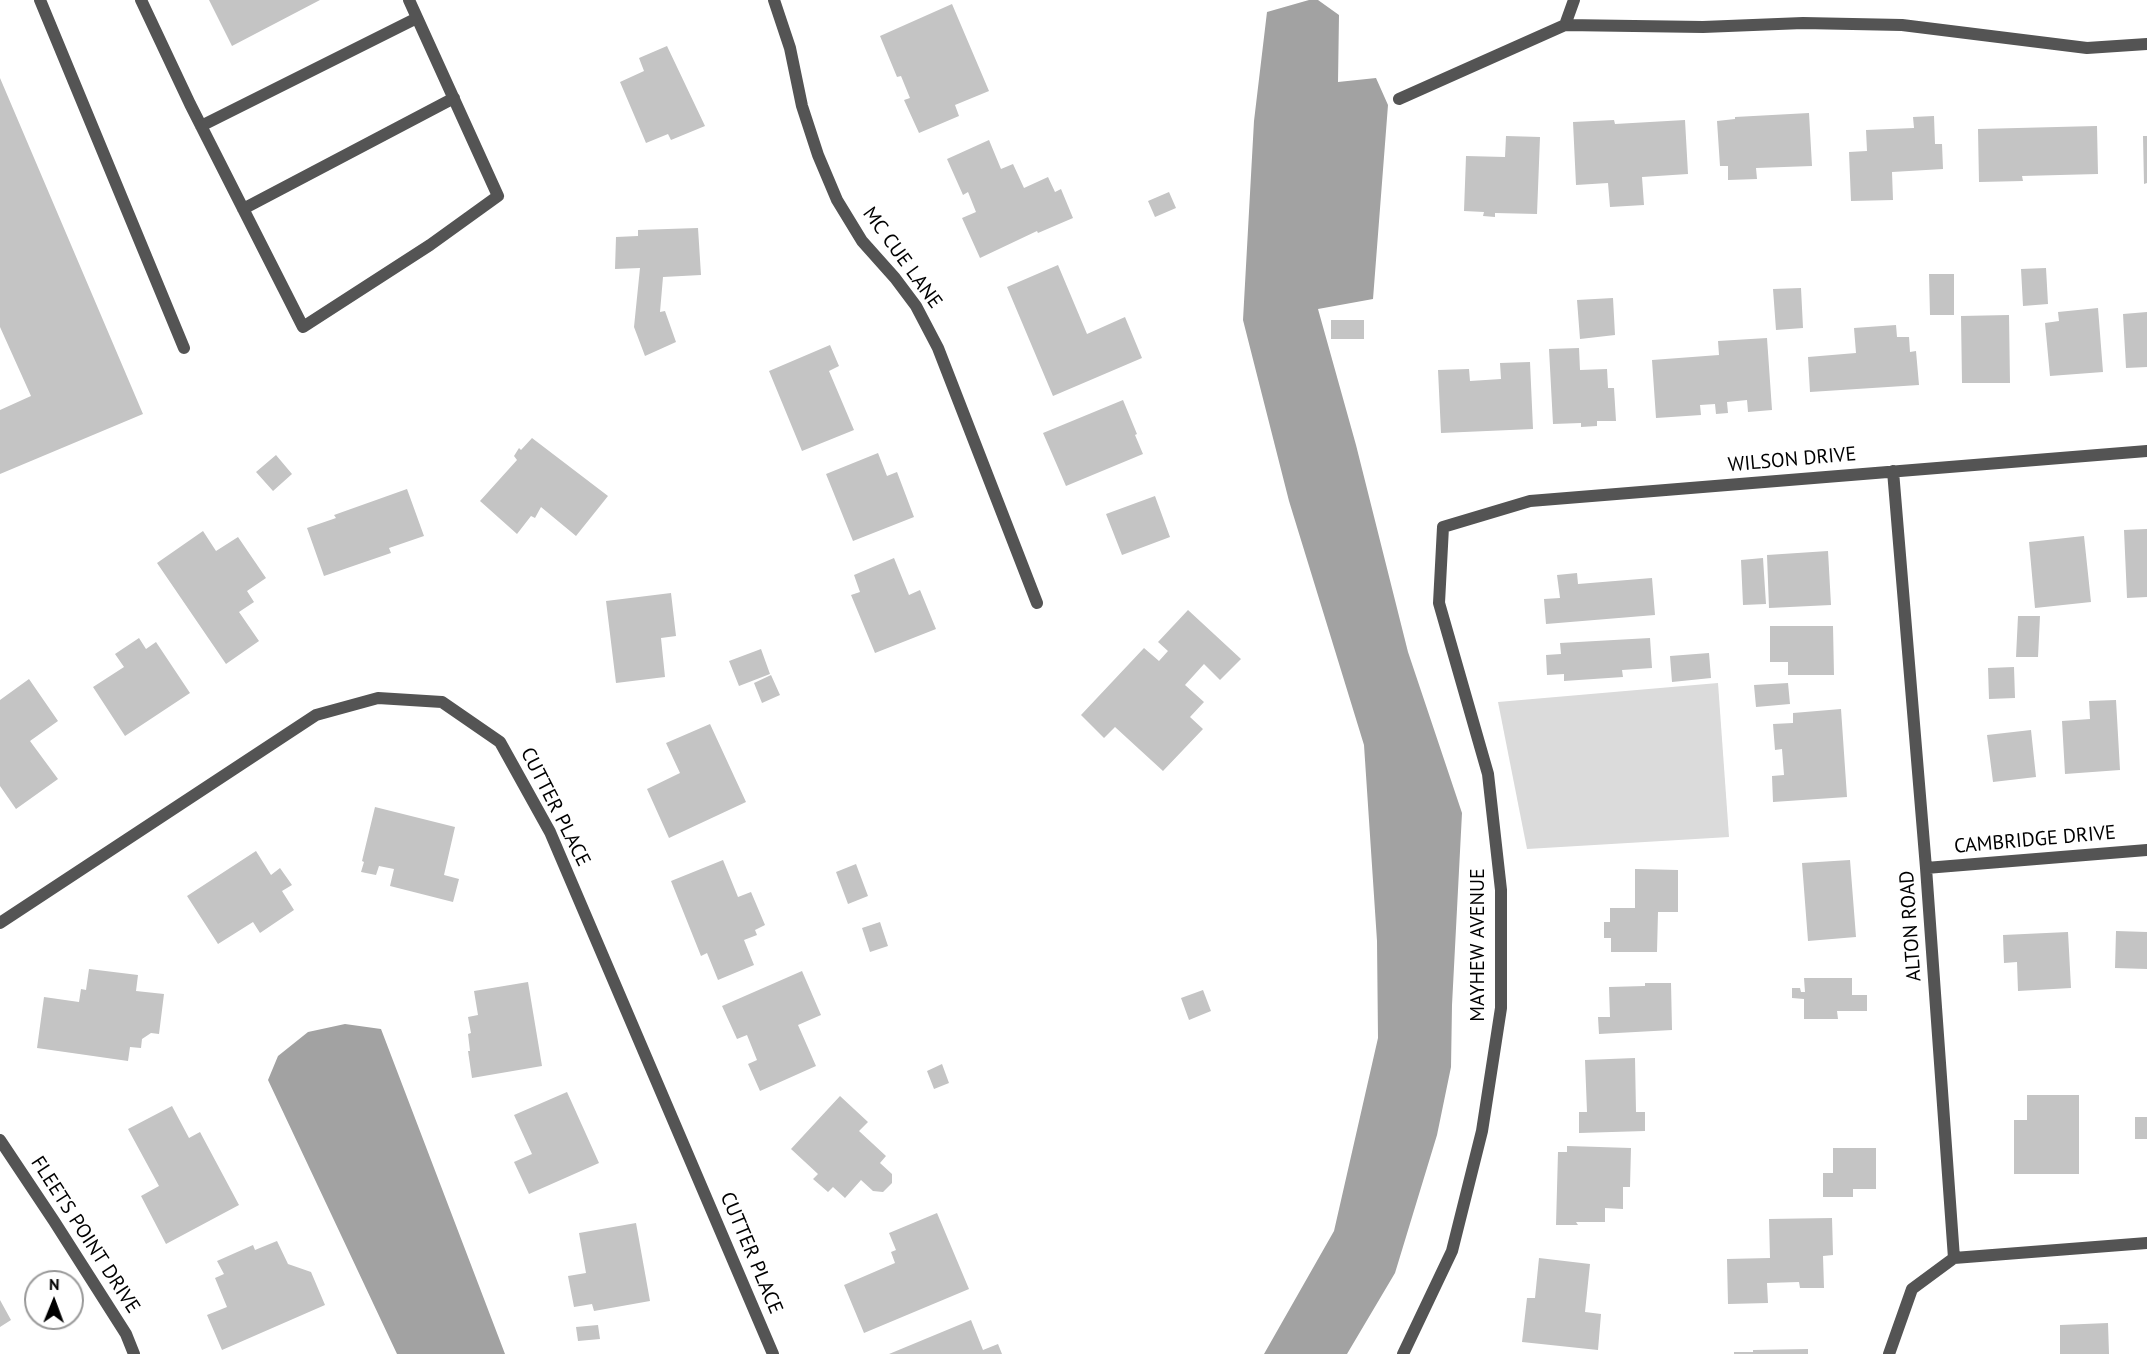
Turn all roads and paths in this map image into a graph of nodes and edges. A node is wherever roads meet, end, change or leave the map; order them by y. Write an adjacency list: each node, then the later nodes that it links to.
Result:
1 (40, 0): 13 (street)
2 (141, 0): 11 (street)
3 (409, 0): 6 (street)
4 (774, 0): 17 (street, MC CUE LANE)
5 (1574, 0): 7 (street)
6 (417, 18): 9 (street); 11 (street)
7 (1565, 25): 8 (street); 10 (street)
8 (2147, 44)
9 (454, 98): 12 (street); 12 (street)
10 (1399, 99)
11 (201, 126): 12 (street)
12 (243, 208)
13 (184, 348)
14 (2147, 452): 15 (street, WILSON DRIVE)
15 (1893, 471): 16 (street, WILSON DRIVE); 19 (street, ALTON ROAD)
16 (1443, 527): 26 (street, MAYHEW AVENUE)
17 (1037, 603)
18 (2147, 850): 19 (street, CAMBRIDGE DRIVE)
19 (1926, 868): 23 (street, ALTON ROAD)
20 (0, 922): 25 (street, CUTTER PLACE)
21 (0, 1140): 24 (street, FLEETS POINT DRIVE)
22 (2147, 1243): 23 (street)
23 (1954, 1258): 27 (street)
24 (134, 1354)
25 (773, 1354)
26 (1403, 1354)
27 (1889, 1354)

